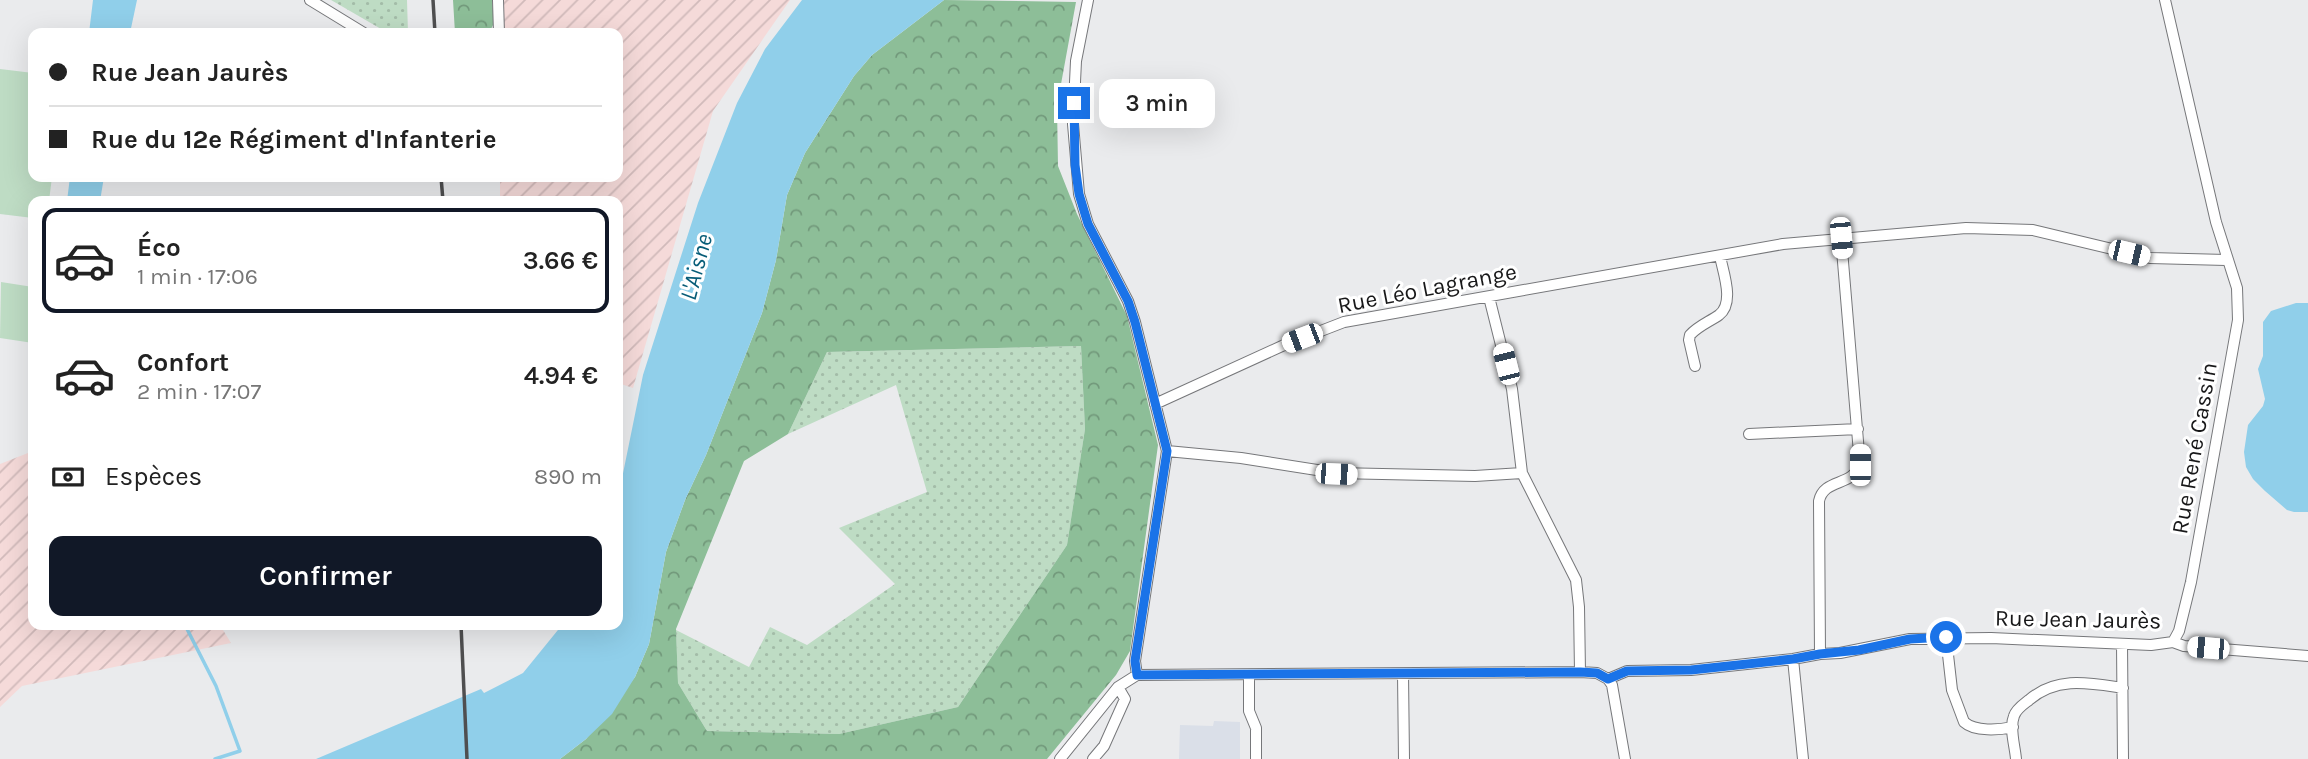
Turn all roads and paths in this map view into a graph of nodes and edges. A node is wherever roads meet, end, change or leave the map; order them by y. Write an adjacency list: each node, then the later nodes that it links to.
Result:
1 (310, 0): 5 (street)
2 (498, 0): 6 (street)
3 (1088, 0): 12 (street)
4 (2165, 0): 9 (street, Rue René Cassin)
5 (356, 28)
6 (499, 28)
7 (1841, 238): 8 (street, Rue Léo Lagrange); 9 (street, Rue Léo Lagrange); 13 (street)
8 (1720, 256): 10 (street, Rue Léo Lagrange); 11 (street)
9 (2226, 260): 18 (street, Rue René Cassin)
10 (1489, 298): 12 (street, Rue Léo Lagrange); 16 (street)
11 (1695, 366)
12 (1155, 404): 15 (street)
13 (1858, 429): 14 (street); 20 (street)
14 (1749, 434)
15 (1167, 451): 16 (street); 25 (street)
16 (1522, 473): 23 (street)
17 (1946, 637): 19 (street, Rue Jean Jaurès); 20 (street, Rue Jean Jaurès); 30 (street)
18 (2173, 642): 19 (street, Rue Jean Jaurès); 21 (street, Rue Jean Jaurès)
19 (2122, 644): 28 (street)
20 (1820, 654): 22 (street, Rue Jean Jaurès)
21 (2308, 656)
22 (1793, 659): 27 (street, Rue Jean Jaurès); 37 (street)
23 (1580, 672): 24 (street); 27 (street)
24 (1403, 674): 26 (street); 35 (street)
25 (1137, 675): 26 (street); 29 (street)
26 (1249, 676): 34 (street)
27 (1608, 679): 31 (street)
28 (2123, 688): 30 (street); 39 (street)
29 (1121, 689): 32 (street); 33 (street)
30 (2013, 727): 38 (street)
31 (1625, 757): 36 (street)
32 (1060, 759)
33 (1093, 759)
34 (1256, 759)
35 (1404, 759)
36 (1612, 759)
37 (1803, 759)
38 (2016, 759)
39 (2123, 759)

